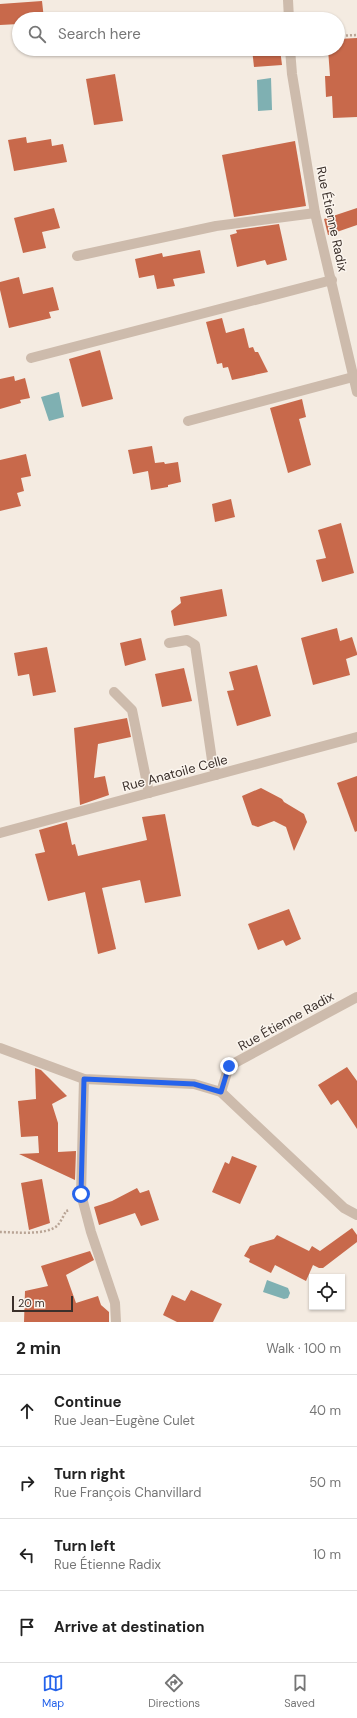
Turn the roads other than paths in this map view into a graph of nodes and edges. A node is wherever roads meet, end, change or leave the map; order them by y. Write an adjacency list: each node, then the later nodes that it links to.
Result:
1 (288, 0): 2 (street)
2 (289, 12)
3 (291, 56): 4 (street, Rue Étienne Radix)
4 (315, 212): 5 (street); 6 (street, Rue Étienne Radix)
5 (78, 256)
6 (332, 280): 7 (street); 8 (street, Rue Étienne Radix)
7 (31, 358)
8 (353, 377): 9 (street, Rue Étienne Radix); 10 (street)
9 (357, 392)
10 (188, 421)
11 (169, 643): 14 (street)
12 (114, 692): 15 (street)
13 (357, 737): 14 (street, Rue Anatoile Celle)
14 (216, 775): 15 (street, Rue Anatoile Celle)
15 (149, 793): 16 (street, Rue Anatoile Celle)
16 (0, 833)
17 (357, 997): 20 (street, Rue Étienne Radix)
18 (0, 1048): 19 (street)
19 (84, 1079): 20 (street); 22 (street)
20 (221, 1092): 21 (street)
21 (357, 1214)
22 (116, 1322)

